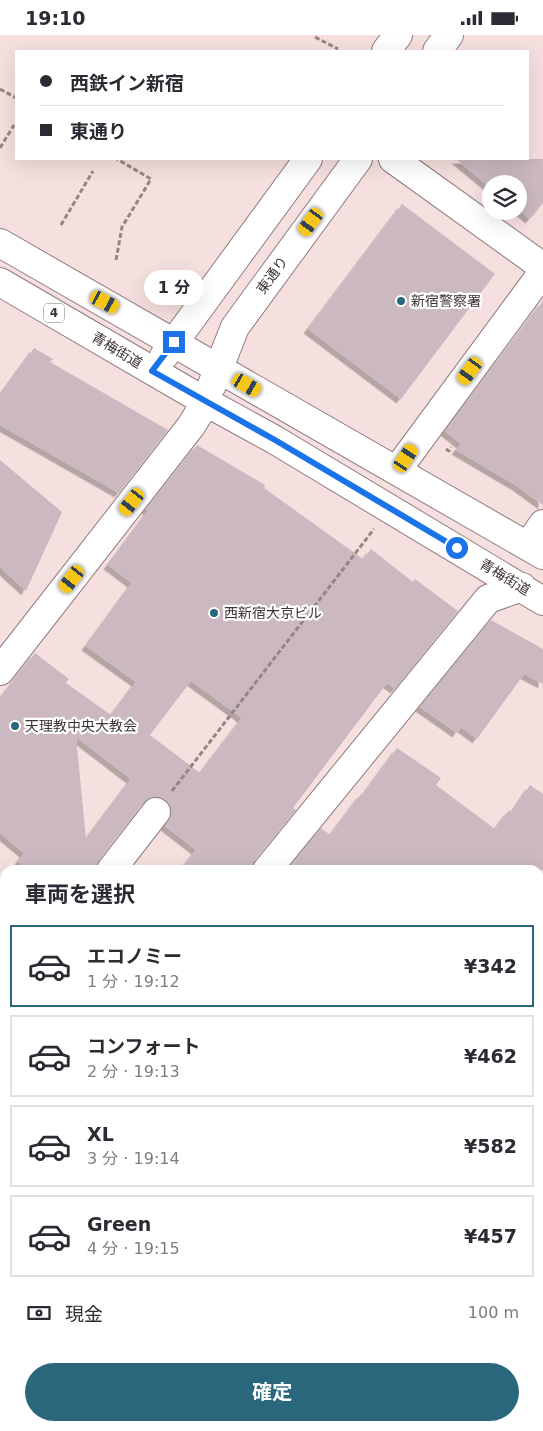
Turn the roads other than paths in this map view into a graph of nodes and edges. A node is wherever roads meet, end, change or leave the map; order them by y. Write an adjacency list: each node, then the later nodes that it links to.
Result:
1 (398, 35): 3 (main road)
2 (449, 35): 4 (main road)
3 (387, 50)
4 (438, 50)
5 (307, 160): 12 (main road)
6 (357, 160): 14 (main road, 東通り)
7 (394, 160): 9 (main road)
8 (0, 243): 12 (main road)
9 (543, 267)
10 (543, 272): 18 (main road)
11 (0, 282): 13 (main road, 青梅街道 / 4)
12 (174, 342): 14 (main road); 15 (main road)
13 (108, 345): 15 (main road, 青梅街道 / 4); 17 (main road)
14 (218, 369): 16 (main road, 東通り); 18 (main road)
15 (152, 371): 16 (main road, 青梅街道 / 4)
16 (206, 403): 17 (main road, 東通り); 21 (main road, 青梅街道 / 4)
17 (190, 426): 22 (main road, 東通り)
18 (398, 471): 20 (main road)
19 (543, 524): 20 (main road)
20 (535, 550)
21 (533, 594): 25 (main road)
22 (0, 671)
23 (156, 812): 24 (main road)
24 (115, 865)
25 (271, 865)

